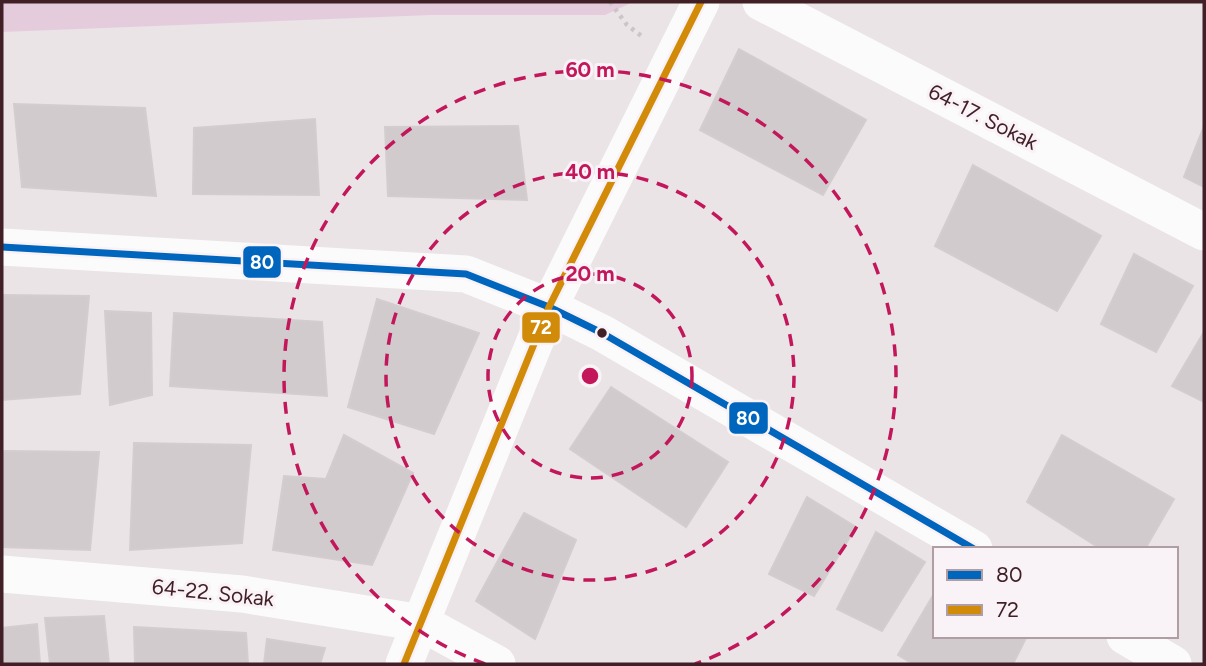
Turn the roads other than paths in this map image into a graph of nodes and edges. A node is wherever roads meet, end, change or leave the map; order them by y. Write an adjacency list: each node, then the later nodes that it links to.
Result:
1 (701, 2): 5 (street)
2 (761, 2): 3 (street, 64-17. Sokak)
3 (1204, 232)
4 (2, 247): 5 (street)
5 (549, 307): 6 (street); 8 (street)
6 (971, 547)
7 (2, 574): 8 (street, 64-22. Sokak)
8 (422, 623): 10 (street); 11 (street, 64-22. Sokak)
9 (1128, 638): 12 (street)
10 (404, 664)
11 (497, 664)
12 (1173, 664)

